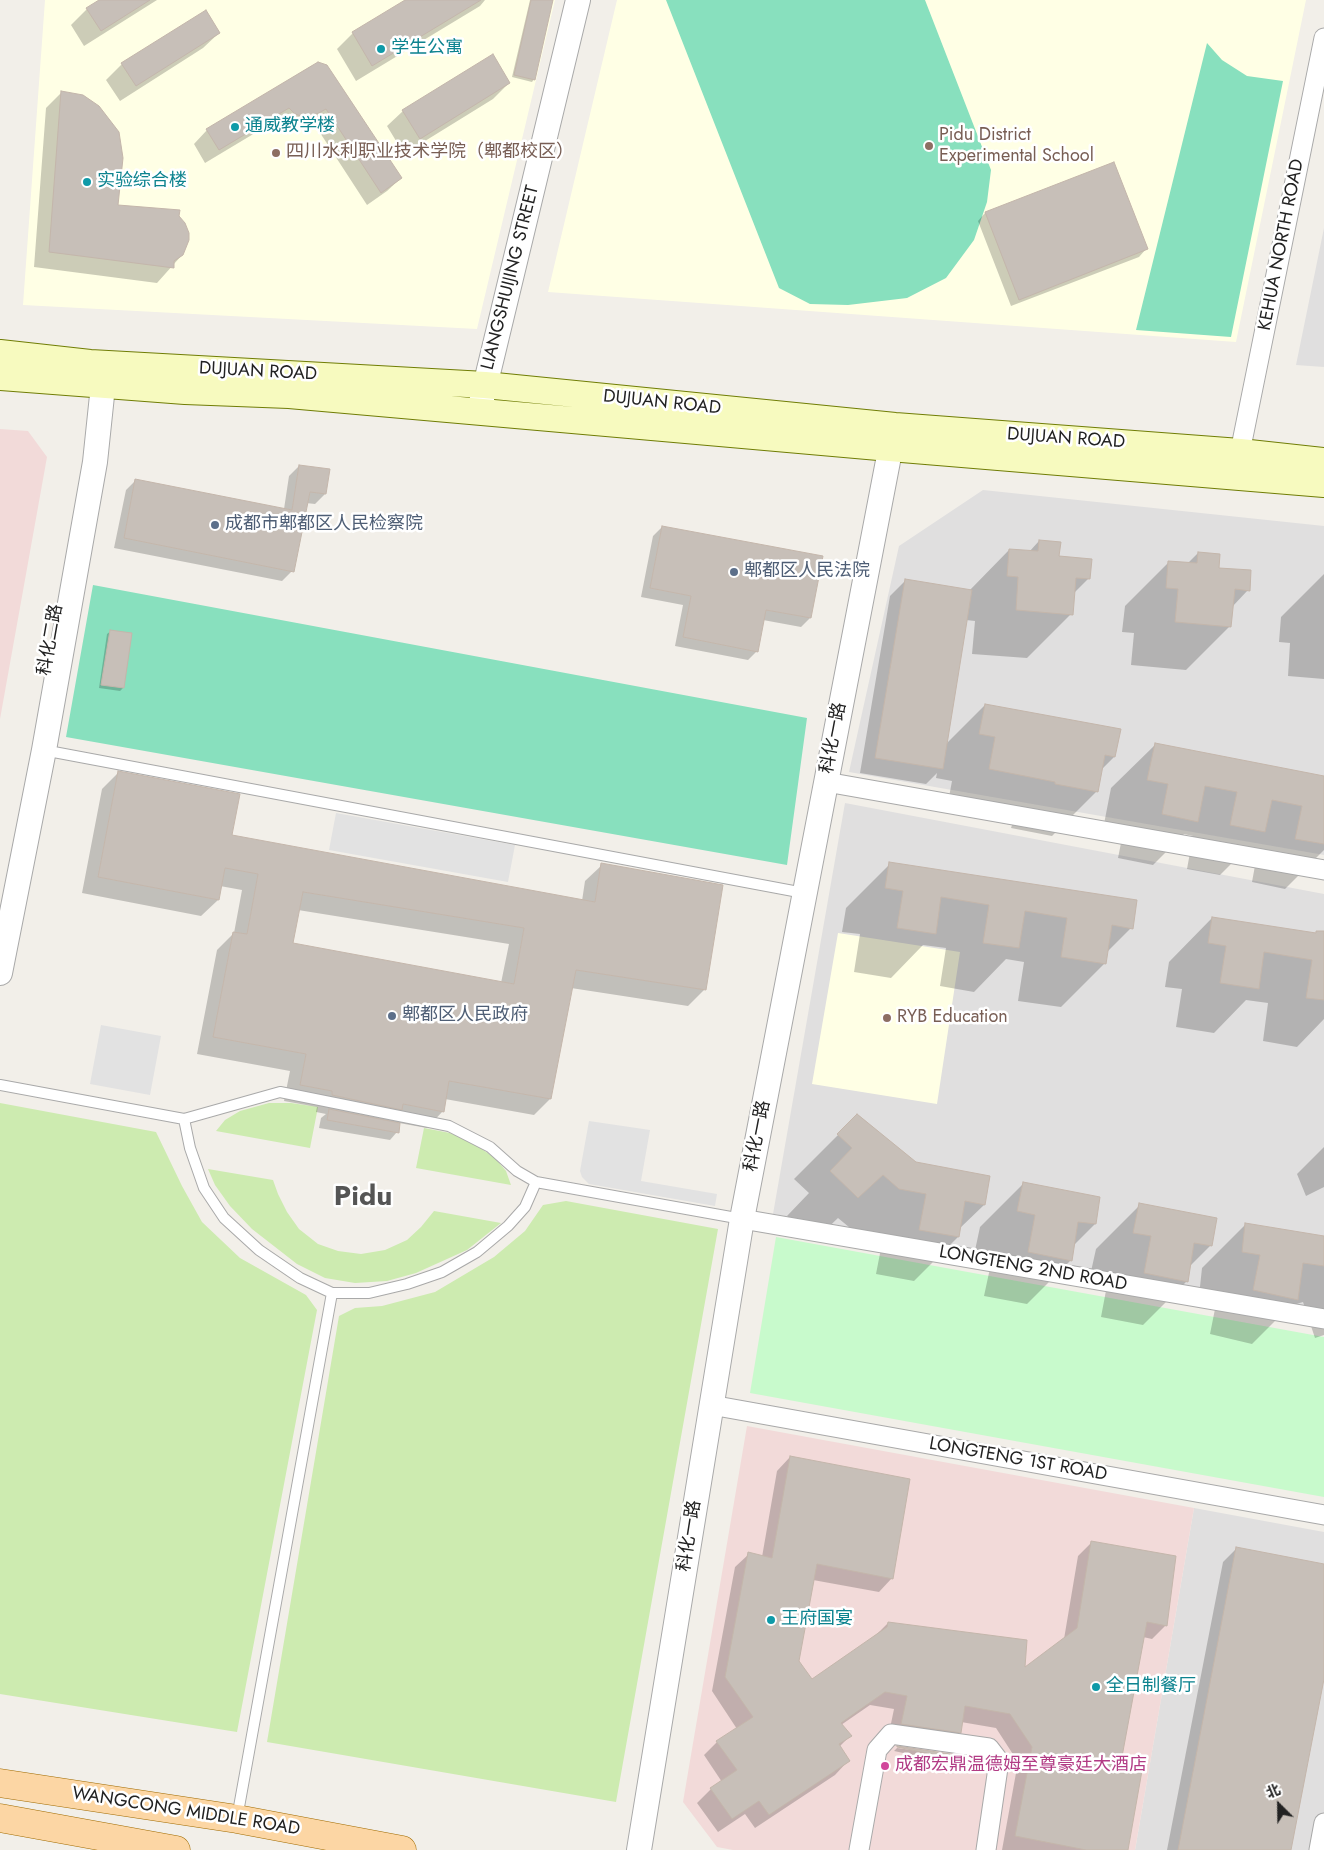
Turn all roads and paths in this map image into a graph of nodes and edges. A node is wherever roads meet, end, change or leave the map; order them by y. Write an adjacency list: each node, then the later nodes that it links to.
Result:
1 (578, 0): 6 (street, LIANGSHUIJING STREET)
2 (1324, 38): 9 (street, KEHUA NORTH ROAD)
3 (0, 353): 5 (main road, DUJUAN ROAD)
4 (0, 377): 5 (main road, DUJUAN ROAD)
5 (94, 378): 6 (main road, DUJUAN ROAD); 7 (main road, DUJUAN ROAD); 12 (street, 科化二路)
6 (485, 385): 7 (street, LIANGSHUIJING STREET); 8 (main road, DUJUAN ROAD)
7 (479, 411): 8 (main road, DUJUAN ROAD)
8 (892, 437): 9 (main road, DUJUAN ROAD); 11 (main road, DUJUAN ROAD); 13 (street, 科化一路)
9 (1240, 452): 10 (main road, DUJUAN ROAD)
10 (1324, 460)
11 (1324, 484)
12 (38, 748): 15 (lane); 16 (street, 科化二路); 17 (street)
13 (826, 782): 14 (street); 15 (street, 科化一路)
14 (1324, 870)
15 (804, 893): 21 (street, 科化一路)
16 (0, 915)
17 (0, 973)
18 (0, 1085): 19 (lane)
19 (184, 1119): 20 (lane); 22 (lane)
20 (536, 1182): 21 (lane); 22 (lane)
21 (742, 1219): 23 (street, LONGTENG 2ND ROAD); 24 (street, 科化一路)
22 (332, 1293): 28 (lane)
23 (1324, 1319)
24 (711, 1405): 25 (street, LONGTENG 1ST ROAD); 32 (street, 科化一路)
25 (1324, 1515)
26 (0, 1783): 28 (main road, WANGCONG MIDDLE ROAD)
27 (0, 1818): 30 (main road, WANGCONG MIDDLE ROAD)
28 (237, 1819): 31 (main road, WANGCONG MIDDLE ROAD)
29 (1324, 1823): 35 (street)
30 (176, 1850)
31 (402, 1850)
32 (640, 1850)
33 (859, 1850): 34 (street)
34 (986, 1850)
35 (1319, 1850)

